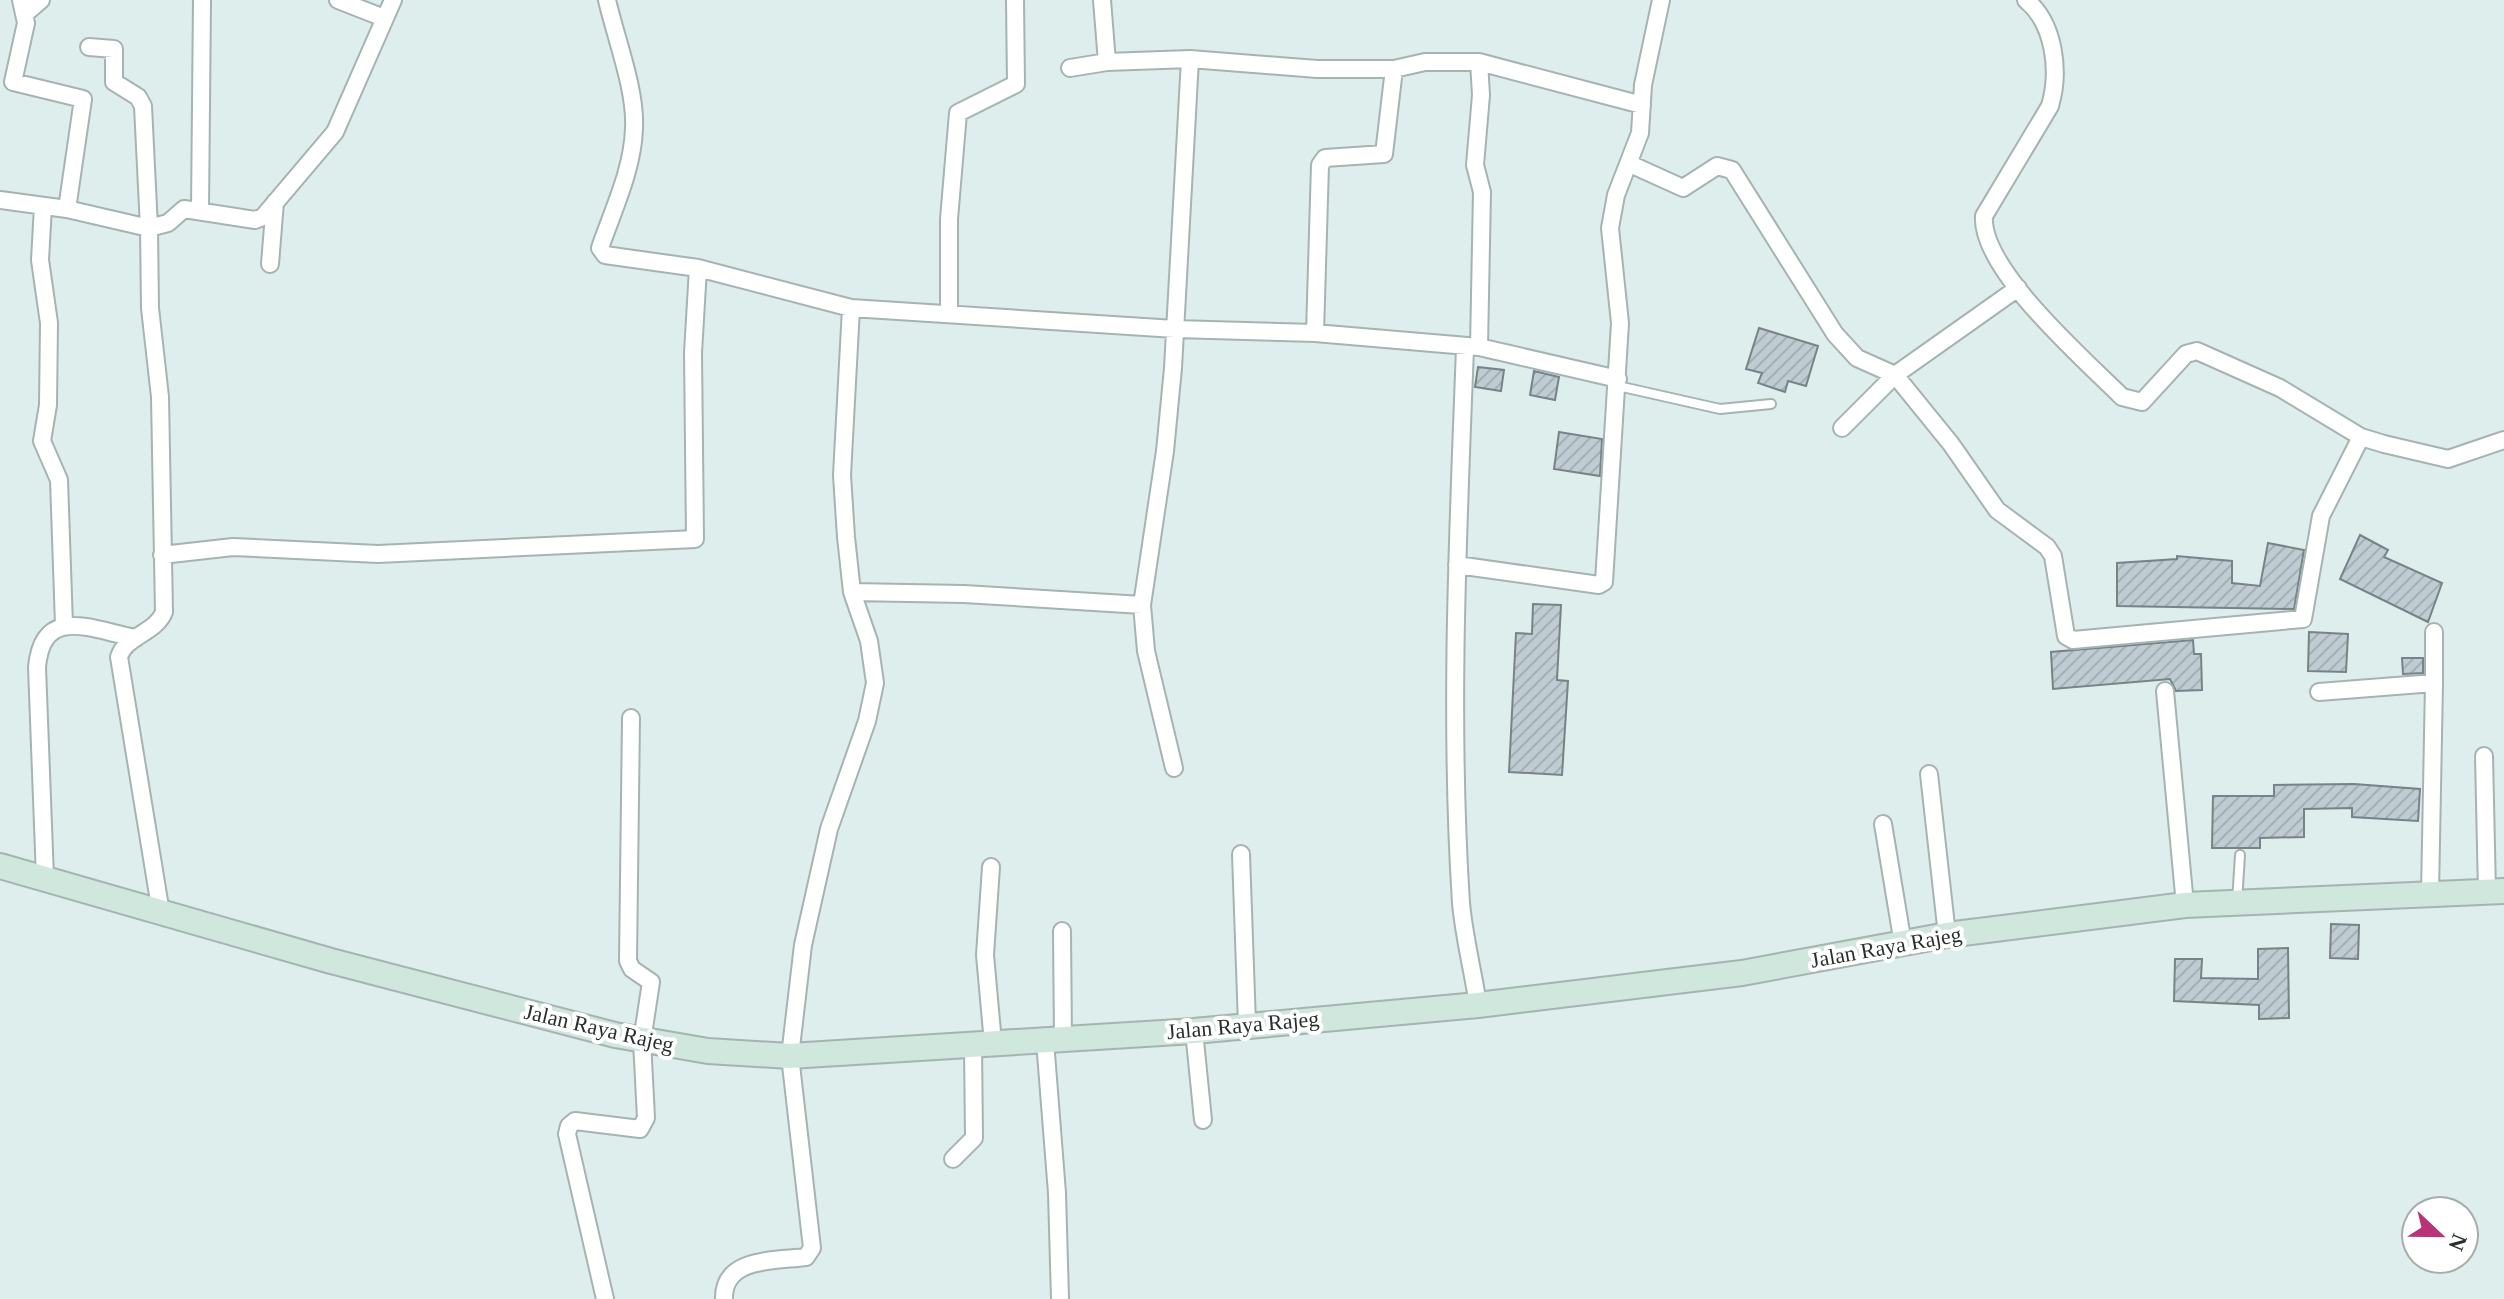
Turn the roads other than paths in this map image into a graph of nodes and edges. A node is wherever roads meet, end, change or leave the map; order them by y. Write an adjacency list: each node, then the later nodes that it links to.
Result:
1 (41, 0): 10 (street)
2 (202, 0): 25 (street)
3 (338, 0): 11 (street)
4 (393, 0): 11 (street)
5 (607, 0): 28 (street)
6 (1015, 0): 31 (street)
7 (1102, 0): 14 (street)
8 (1661, 0): 19 (street)
9 (2026, 0): 29 (street)
10 (23, 6): 18 (street)
11 (384, 18): 22 (street)
12 (89, 47): 26 (street)
13 (1190, 59): 14 (street); 17 (street); 32 (street)
14 (1107, 62): 16 (street)
15 (1479, 62): 17 (street); 19 (street); 34 (street)
16 (1070, 68)
17 (1394, 69): 33 (street)
18 (6, 84): 24 (street)
19 (1642, 105): 20 (street)
20 (1630, 164): 35 (street); 36 (street)
21 (0, 200): 23 (street)
22 (275, 202): 25 (street); 27 (street)
23 (43, 206): 24 (street); 45 (street)
24 (67, 209): 26 (street)
25 (200, 210): 26 (street)
26 (149, 228): 41 (street)
27 (270, 264)
28 (698, 268): 30 (street); 41 (street)
29 (2018, 288): 35 (street); 39 (street)
30 (851, 308): 31 (street); 43 (street)
31 (949, 313): 32 (street)
32 (1175, 329): 33 (street); 44 (street)
33 (1315, 333): 34 (street)
34 (1472, 347): 36 (street); 42 (street)
35 (1895, 375): 38 (street); 39 (street)
36 (1618, 383): 37 (lane); 42 (street)
37 (1771, 404)
38 (1842, 428)
39 (2361, 437): 40 (street)
40 (2504, 440)
41 (162, 555): 47 (street)
42 (1457, 565): 69 (street)
43 (852, 592): 44 (street); 75 (street)
44 (1142, 605): 53 (street)
45 (64, 625): 47 (street); 60 (street)
46 (2434, 632): 48 (street)
47 (136, 638): 65 (street)
48 (2434, 683): 50 (street); 62 (street)
49 (2165, 691): 64 (street)
50 (2319, 692)
51 (631, 718): 73 (street)
52 (2484, 756): 61 (street)
53 (1174, 768)
54 (1929, 774): 67 (street)
55 (1883, 824): 68 (street)
56 (1241, 854): 70 (street)
57 (2240, 855): 63 (lane)
58 (0, 866): 60 (main road, Jalan Raya Rajeg)
59 (991, 867): 74 (street)
60 (45, 878): 65 (main road, Jalan Raya Rajeg)
61 (2496, 892): 62 (main road, Jalan Raya Rajeg)
62 (2430, 894): 63 (main road, Jalan Raya Rajeg)
63 (2237, 903): 64 (main road, Jalan Raya Rajeg)
64 (2185, 905): 67 (main road, Jalan Raya Rajeg)
65 (161, 913): 73 (main road, Jalan Raya Rajeg)
66 (1062, 931): 72 (street)
67 (1947, 935): 68 (main road, Jalan Raya Rajeg)
68 (1903, 944): 69 (main road, Jalan Raya Rajeg)
69 (1478, 1005): 70 (main road, Jalan Raya Rajeg)
70 (1247, 1024): 71 (main road, Jalan Raya Rajeg)
71 (1194, 1031): 72 (main road, Jalan Raya Rajeg); 76 (street)
72 (1054, 1040): 74 (main road, Jalan Raya Rajeg); 80 (street)
73 (642, 1041): 75 (main road, Jalan Raya Rajeg); 78 (street)
74 (983, 1044): 75 (main road, Jalan Raya Rajeg); 77 (street)
75 (790, 1056): 79 (street)
76 (1203, 1120)
77 (953, 1159)
78 (605, 1299)
79 (724, 1299)
80 (1060, 1299)

